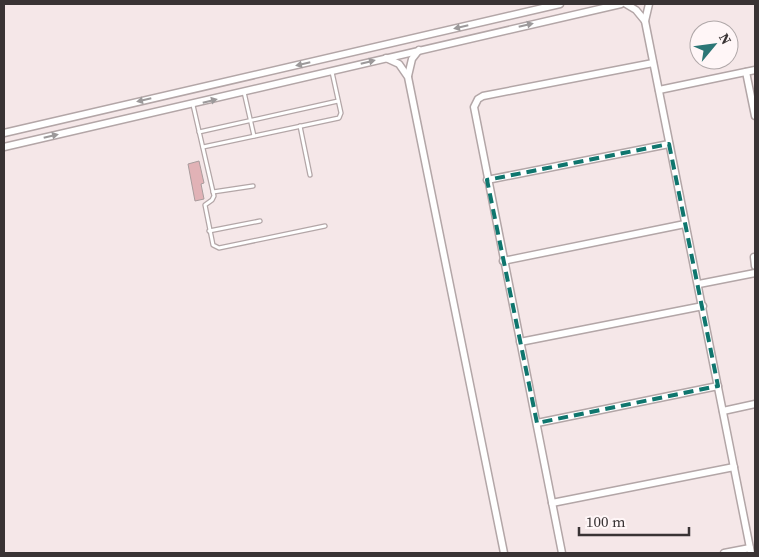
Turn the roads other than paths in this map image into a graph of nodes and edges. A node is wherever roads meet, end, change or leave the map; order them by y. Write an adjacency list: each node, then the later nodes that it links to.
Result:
1 (560, 4): 21 (street, one-way to 21)
2 (621, 4): 6 (street, one-way to 2)
3 (626, 4): 5 (street)
4 (649, 4): 5 (street)
5 (645, 22): 8 (street)
6 (419, 50): 7 (street); 12 (street)
7 (385, 58): 10 (street, one-way to 7); 12 (street)
8 (653, 63): 13 (street); 27 (street)
9 (755, 70): 11 (street)
10 (332, 71): 14 (street); 15 (lane)
11 (746, 72): 13 (street); 17 (street)
12 (408, 77): 48 (street)
13 (658, 90): 23 (street)
14 (244, 92): 16 (street, one-way to 14); 18 (lane)
15 (338, 101): 18 (lane); 19 (lane)
16 (193, 105): 20 (lane); 24 (street, one-way to 16)
17 (755, 116)
18 (250, 120): 20 (lane); 22 (lane)
19 (300, 126): 22 (lane); 26 (lane)
20 (199, 132): 25 (lane)
21 (4, 133)
22 (254, 136): 25 (lane)
23 (669, 144): 27 (street); 31 (street)
24 (4, 147)
25 (203, 147): 29 (lane)
26 (310, 174)
27 (487, 180): 35 (street)
28 (253, 186): 29 (lane)
29 (213, 192): 33 (lane)
30 (260, 220): 33 (lane)
31 (685, 224): 35 (street); 38 (street)
32 (325, 226): 33 (lane)
33 (209, 231)
34 (754, 257): 36 (street)
35 (503, 261): 40 (street)
36 (755, 266)
37 (755, 273): 38 (street)
38 (699, 284): 39 (street)
39 (703, 306): 40 (street); 41 (street)
40 (520, 342): 44 (street)
41 (718, 386): 43 (street); 44 (street)
42 (755, 404): 43 (street)
43 (722, 411): 45 (street)
44 (537, 423): 46 (street)
45 (734, 467): 46 (street); 47 (street)
46 (552, 503): 49 (street)
47 (751, 551): 50 (street)
48 (504, 553)
49 (562, 553)
50 (724, 553)

